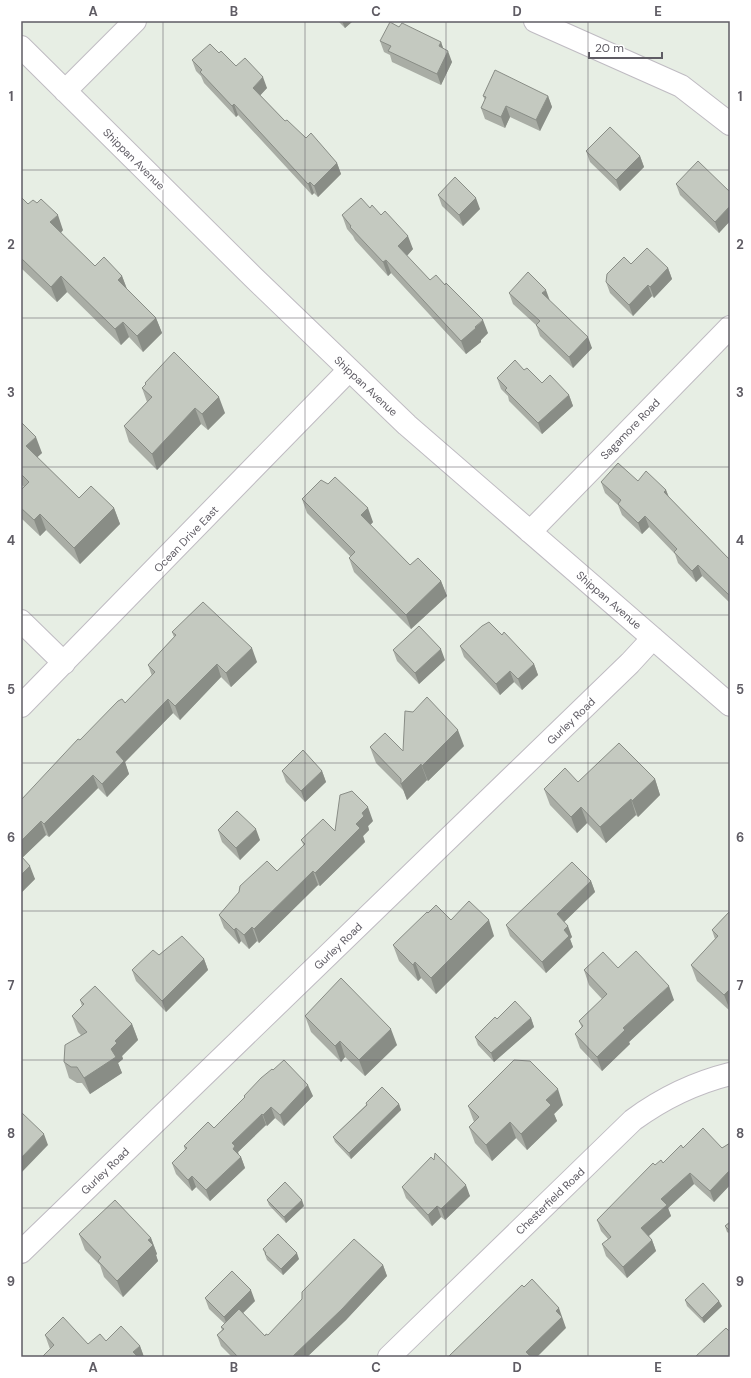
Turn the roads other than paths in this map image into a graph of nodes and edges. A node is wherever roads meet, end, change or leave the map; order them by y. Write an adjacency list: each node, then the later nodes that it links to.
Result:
1 (135, 21): 4 (street)
2 (534, 21): 5 (street)
3 (21, 47): 4 (street, Shippan Avenue)
4 (66, 91): 7 (street, Shippan Avenue)
5 (730, 124)
6 (730, 326): 8 (street, Sagamore Road)
7 (349, 370): 8 (street, Shippan Avenue); 11 (street, Ocean Drive East)
8 (530, 532): 10 (street, Shippan Avenue)
9 (21, 620): 11 (street)
10 (653, 638): 12 (street, Shippan Avenue); 15 (street, Gurley Road)
11 (64, 663): 13 (street, Ocean Drive East)
12 (730, 705)
13 (21, 706)
14 (730, 1074): 16 (street, Chesterfield Road)
15 (21, 1252)
16 (389, 1357)

